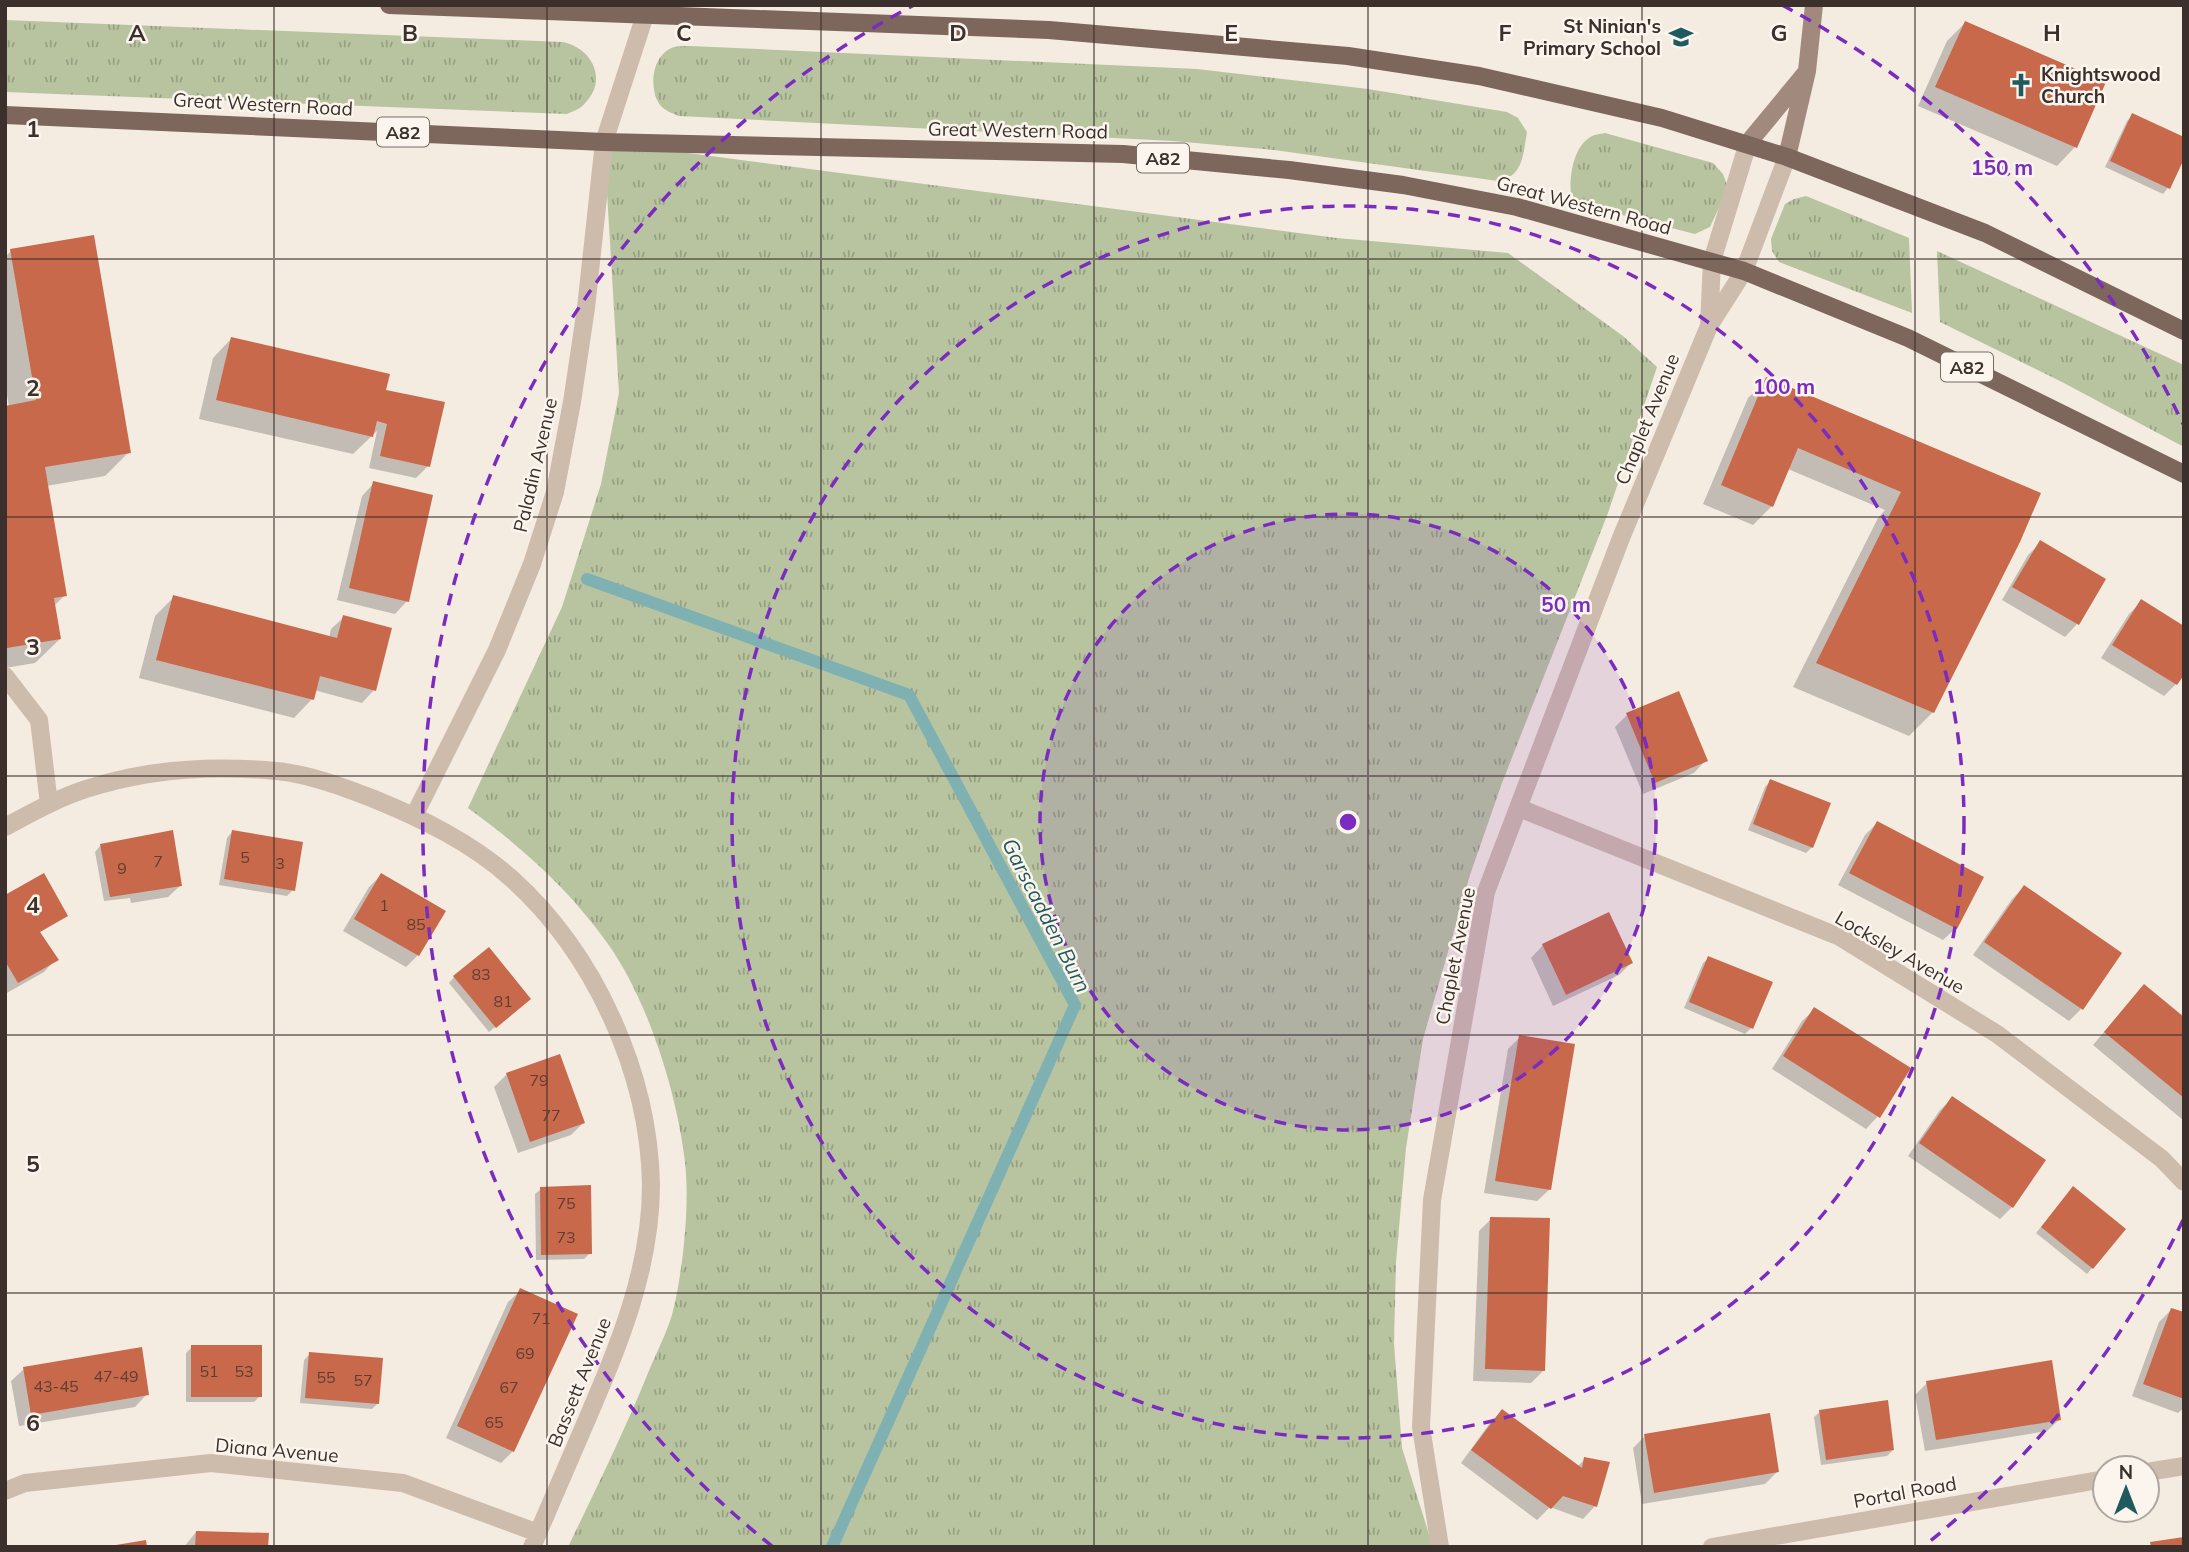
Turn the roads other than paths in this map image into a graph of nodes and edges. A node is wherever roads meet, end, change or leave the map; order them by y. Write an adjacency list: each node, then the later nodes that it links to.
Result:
1 (389, 5): 3 (main road)
2 (1814, 5): 4 (street)
3 (646, 10): 6 (street, Paladin Avenue); 7 (main road)
4 (1807, 71): 7 (street); 8 (street)
5 (5, 115): 6 (main road, Great Western Road / A82)
6 (604, 142): 9 (main road, Great Western Road / A82); 17 (street, Paladin Avenue)
7 (1748, 143): 8 (main road); 9 (street, Chaplet Avenue)
8 (1787, 157): 10 (street, Chaplet Avenue); 12 (main road)
9 (1712, 261): 10 (main road, Great Western Road / A82); 11 (street, Chaplet Avenue)
10 (1744, 271): 11 (street, Chaplet Avenue); 13 (main road, Great Western Road / A82)
11 (1709, 326): 16 (street, Chaplet Avenue)
12 (2184, 331)
13 (2184, 474)
14 (5, 676): 15 (street)
15 (49, 804): 17 (street, Bassett Avenue); 18 (street, Bassett Avenue)
16 (1519, 808): 19 (street, Locksley Avenue); 25 (street, Chaplet Avenue)
17 (414, 816): 24 (street, Bassett Avenue)
18 (5, 827)
19 (2184, 1182)
20 (2184, 1465): 21 (street)
21 (2161, 1469)
22 (2091, 1481): 26 (street, Portal Road)
23 (5, 1491): 24 (street, Diana Avenue)
24 (535, 1540)
25 (1440, 1547)
26 (1712, 1547)

